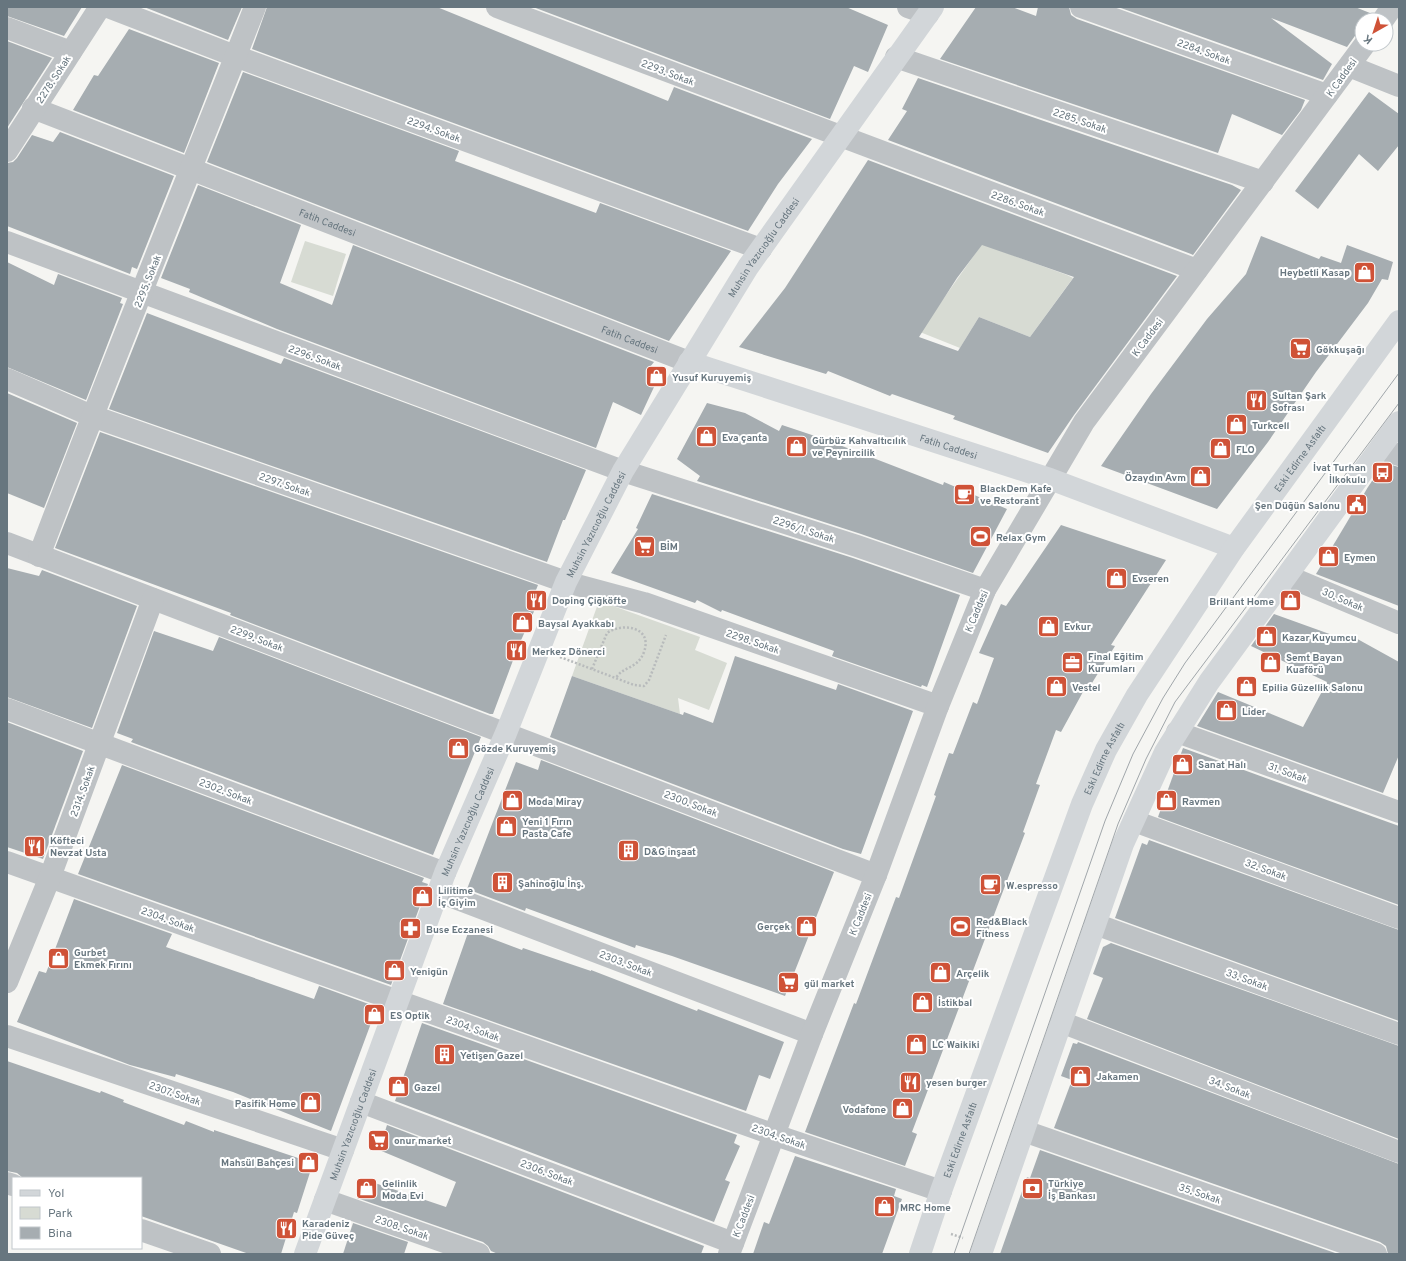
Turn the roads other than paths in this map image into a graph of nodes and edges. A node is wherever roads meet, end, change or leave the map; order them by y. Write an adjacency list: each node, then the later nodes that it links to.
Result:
1 (100, 7): 8 (street, 2278. Sokak)
2 (108, 7): 10 (street, 2294. Sokak)
3 (255, 7): 10 (street, 2295. Sokak)
4 (497, 7): 16 (street, 2293. Sokak)
5 (1081, 7): 14 (street, 2284. Sokak)
6 (923, 9): 11 (main road, Muhsin Yazıcıoğlu Caddesi)
7 (7, 28): 8 (street)
8 (70, 52): 15 (street, 2278. Sokak)
9 (1359, 52): 12 (street, K Caddesi)
10 (235, 56): 18 (street, 2295. Sokak); 21 (street, 2294. Sokak)
11 (896, 57): 16 (main road, Muhsin Yazıcıoğlu Caddesi); 19 (street, 2285. Sokak)
12 (1349, 66): 13 (street); 14 (street, K Caddesi)
13 (1399, 86)
14 (1327, 95): 19 (street, K Caddesi)
15 (34, 108): 17 (street, 2278. Sokak); 18 (street, Fatih Caddesi)
16 (840, 136): 21 (main road, Muhsin Yazıcıoğlu Caddesi); 22 (street, 2286. Sokak)
17 (7, 151)
18 (191, 169): 23 (street, 2295. Sokak); 25 (street, Fatih Caddesi)
19 (1263, 182): 22 (street, K Caddesi)
20 (7, 242): 23 (street, 2296. Sokak)
21 (761, 249): 25 (main road, Muhsin Yazıcıoğlu Caddesi)
22 (1197, 270): 31 (street, K Caddesi)
23 (142, 294): 27 (street, 2295. Sokak); 30 (street, 2296. Sokak)
24 (1399, 321): 33 (main road, Eski Edirne Asfaltı)
25 (690, 362): 30 (main road, Muhsin Yazıcıoğlu Caddesi); 31 (main road, Fatih Caddesi)
26 (7, 379): 27 (street, 2297. Sokak)
27 (92, 416): 34 (street, 2295. Sokak); 36 (street, 2297. Sokak)
28 (1399, 422): 29 (main road)
29 (1389, 452): 35 (main road)
30 (623, 471): 36 (main road, Muhsin Yazıcıoğlu Caddesi); 37 (street, 2296/1. Sokak)
31 (1050, 479): 33 (main road, Fatih Caddesi); 37 (street, K Caddesi)
32 (7, 543): 34 (street, 2299. Sokak)
33 (1234, 548): 64 (main road, Eski Edirne Asfaltı)
34 (39, 556): 38 (street, 2299. Sokak)
35 (1287, 576): 39 (street, 30. Sokak); 42 (main road)
36 (566, 582): 40 (street, 2298. Sokak); 43 (main road, Muhsin Yazıcıoğlu Caddesi)
37 (985, 590): 40 (street, K Caddesi)
38 (154, 599): 43 (street, 2299. Sokak); 44 (street, 2314. Sokak)
39 (1399, 623)
40 (938, 706): 48 (street, K Caddesi)
41 (7, 709): 44 (street, 2302. Sokak)
42 (1178, 732): 45 (street, 31. Sokak); 46 (main road)
43 (506, 733): 48 (street, 2300. Sokak); 50 (main road, Muhsin Yazıcıoğlu Caddesi)
44 (99, 744): 49 (street, 2314. Sokak); 50 (street, 2302. Sokak)
45 (1399, 812)
46 (1134, 821): 51 (street, 32. Sokak); 52 (main road)
47 (7, 862): 49 (street, 2304. Sokak)
48 (876, 875): 56 (street, K Caddesi)
49 (50, 877): 53 (street, 2314. Sokak); 54 (street, 2304. Sokak)
50 (442, 883): 54 (main road, Muhsin Yazıcıoğlu Caddesi); 56 (street, 2303. Sokak)
51 (1399, 918)
52 (1095, 924): 55 (main road); 57 (street, 33. Sokak)
53 (7, 982)
54 (398, 1001): 59 (main road, Muhsin Yazıcıoğlu Caddesi); 61 (street, 2304. Sokak)
55 (1061, 1022): 60 (main road); 63 (street, 34. Sokak)
56 (812, 1034): 61 (street, K Caddesi)
57 (1399, 1034)
58 (7, 1036): 62 (street, 2307. Sokak)
59 (361, 1102): 62 (main road, Muhsin Yazıcıoğlu Caddesi); 67 (street, 2306. Sokak)
60 (1024, 1132): 68 (main road); 73 (street, 35. Sokak)
61 (775, 1135): 64 (street, 2304. Sokak); 67 (street, K Caddesi)
62 (343, 1150): 65 (main road, Muhsin Yazıcıoğlu Caddesi)
63 (1399, 1152)
64 (941, 1191): 72 (main road, Eski Edirne Asfaltı)
65 (325, 1200): 70 (main road, Muhsin Yazıcıoğlu Caddesi); 71 (street, 2308. Sokak)
66 (142, 1230): 69 (street)
67 (731, 1248)
68 (982, 1250)
69 (210, 1254)
70 (305, 1254)
71 (479, 1254)
72 (920, 1254)
73 (1376, 1254)

